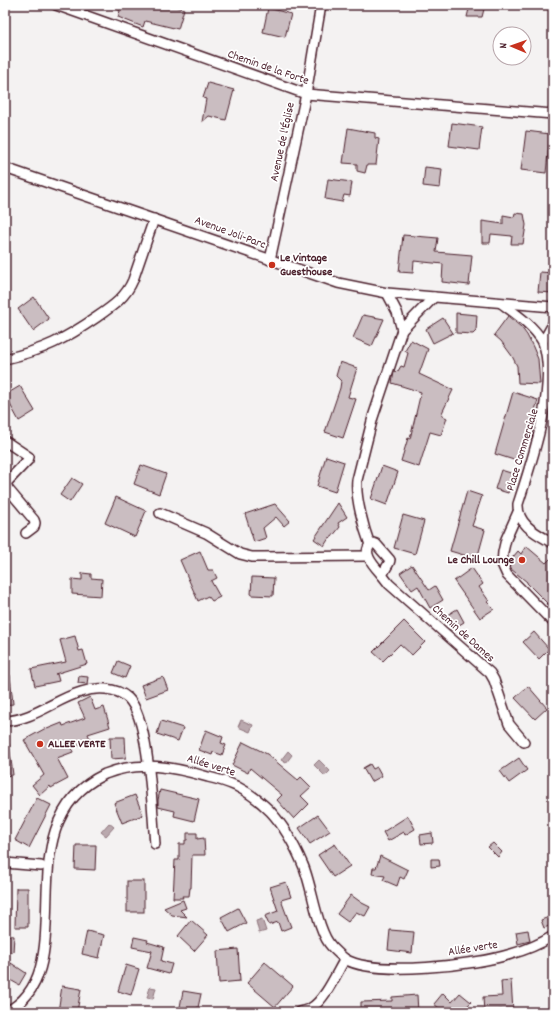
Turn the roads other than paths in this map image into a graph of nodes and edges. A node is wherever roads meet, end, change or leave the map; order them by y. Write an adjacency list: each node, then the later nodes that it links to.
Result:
1 (56, 5): 3 (street, Chemin de la Forte)
2 (321, 5): 3 (street, Avenue de l'Église)
3 (306, 94): 4 (street, Chemin de la Forte); 7 (street, Avenue de l'Église)
4 (553, 114)
5 (5, 168): 6 (street, Avenue Joli-Parc)
6 (154, 219): 7 (street, Avenue Joli-Parc); 15 (street)
7 (270, 260): 8 (street, Avenue Joli-Parc)
8 (387, 293): 9 (street, Avenue Joli-Parc); 13 (street)
9 (434, 297): 10 (street, Avenue Joli-Parc); 13 (street)
10 (500, 303): 11 (street, Avenue Joli-Parc); 14 (street, Place Commerciale)
11 (553, 307)
12 (553, 324): 14 (street)
13 (402, 330): 22 (street)
14 (543, 342): 16 (street, Place Commerciale)
15 (5, 359)
16 (550, 420): 18 (street, Place Commerciale)
17 (5, 441): 20 (street)
18 (518, 512): 21 (street); 25 (street)
19 (160, 513): 23 (street)
20 (26, 533)
21 (553, 543)
22 (370, 545): 23 (street); 24 (street)
23 (368, 556): 24 (street, Chemin de Dames)
24 (382, 574): 27 (street, Chemin de Dames)
25 (553, 622)
26 (5, 721): 28 (street)
27 (524, 742)
28 (148, 765): 29 (street); 31 (street, Allée verte); 33 (street, Allée verte)
29 (155, 844)
30 (5, 863): 31 (street)
31 (41, 866): 34 (street, Allée verte)
32 (553, 936): 33 (street, Allée verte)
33 (345, 959): 35 (street)
34 (6, 1012)
35 (299, 1012)

